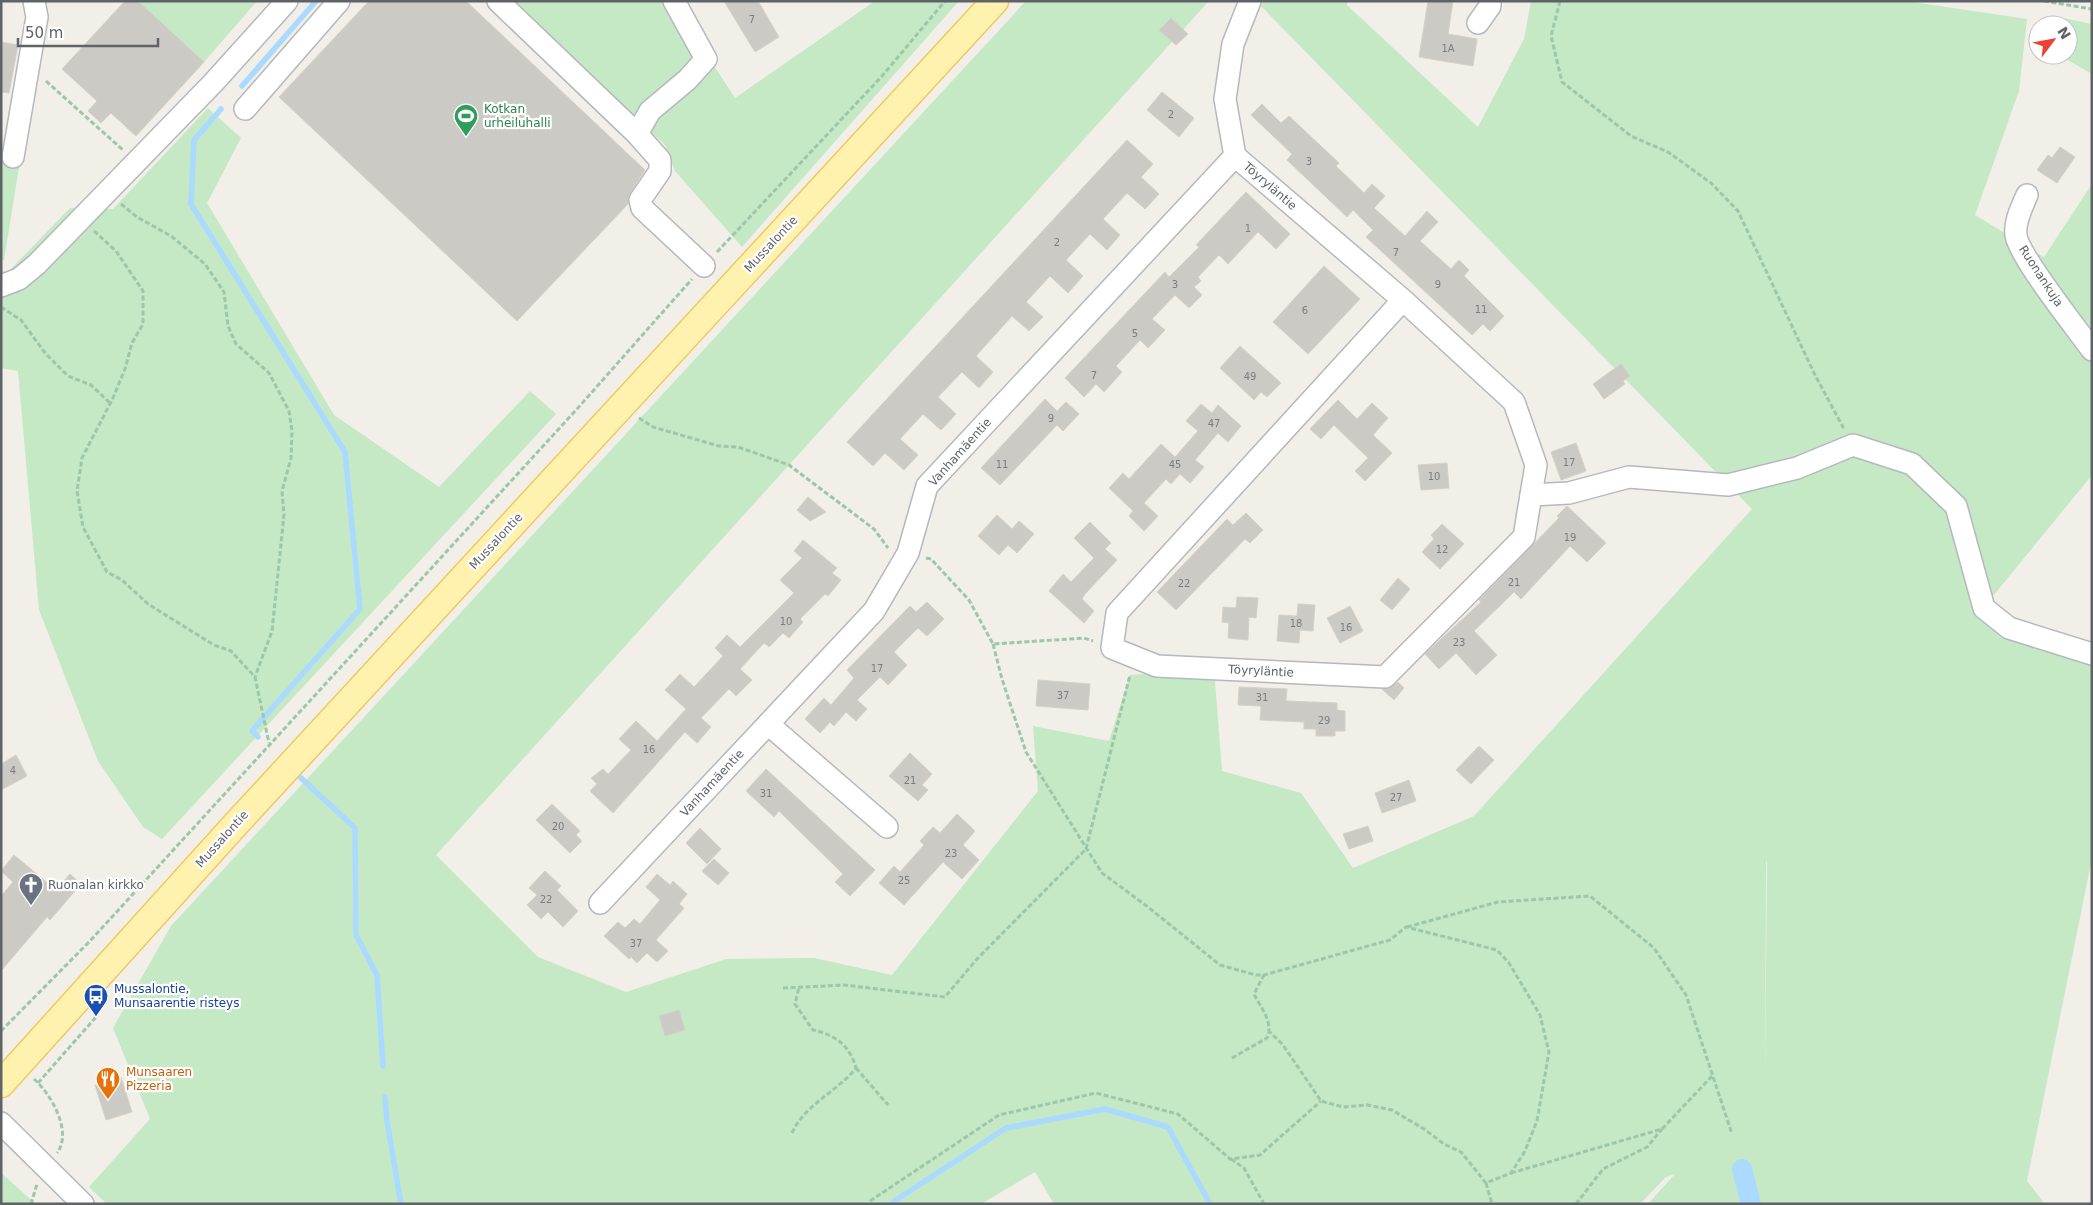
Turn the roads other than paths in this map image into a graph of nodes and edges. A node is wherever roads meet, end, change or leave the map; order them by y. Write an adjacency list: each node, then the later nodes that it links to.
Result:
1 (34, 1): 13 (street)
2 (287, 1): 16 (street)
3 (339, 1): 10 (street)
4 (498, 1): 11 (street)
5 (674, 1): 11 (street)
6 (995, 1): 24 (main road, Mussalontie)
7 (1250, 1): 12 (street, Töyryläntie)
8 (1490, 1): 9 (street)
9 (1478, 23)
10 (244, 109)
11 (637, 134): 15 (street)
12 (1235, 156): 17 (street, Töyryläntie); 21 (street, Vanhamäentie)
13 (13, 157)
14 (2027, 195): 18 (street, Ruonankuja)
15 (704, 266)
16 (1, 286)
17 (1404, 300): 19 (street, Töyryläntie); 19 (street, Töyryläntie)
18 (2092, 350)
19 (1531, 495): 20 (street)
20 (2092, 654)
21 (768, 724): 22 (street); 23 (street, Vanhamäentie)
22 (887, 827)
23 (600, 903)
24 (10, 1075)
25 (1, 1122): 26 (street)
26 (83, 1204)

